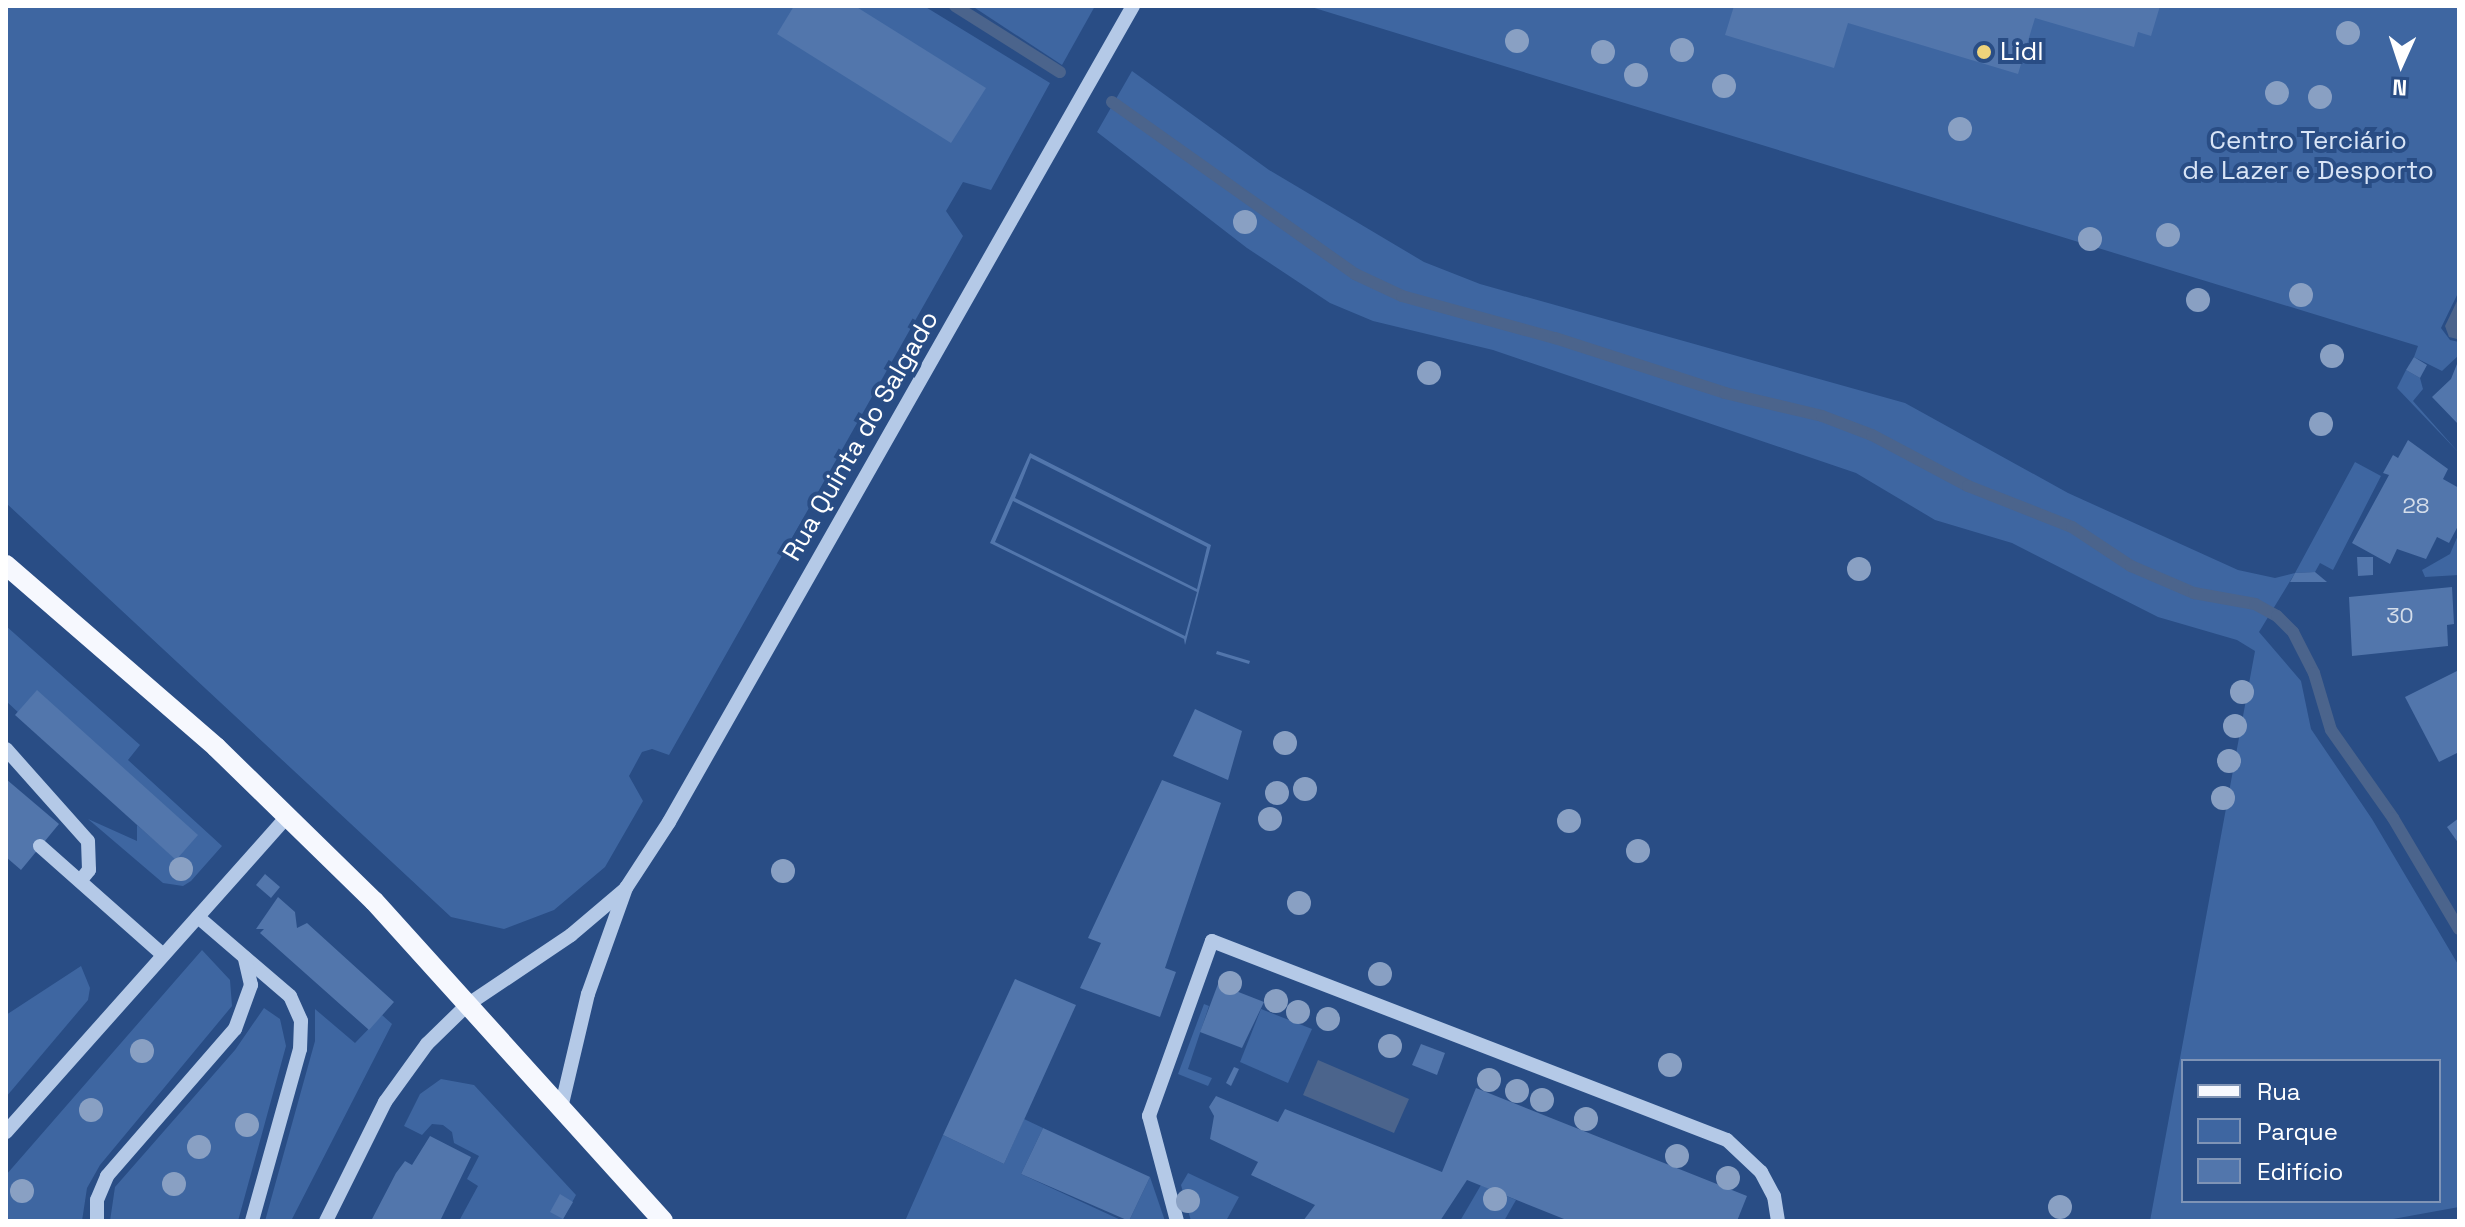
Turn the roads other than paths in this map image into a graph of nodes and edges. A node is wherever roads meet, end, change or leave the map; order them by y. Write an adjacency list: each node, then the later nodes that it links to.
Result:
1 (1133, 6): 7 (street, Rua Quinta do Salgado)
2 (6, 565): 4 (main road)
3 (6, 749): 6 (street)
4 (288, 816): 8 (street); 11 (main road)
5 (40, 846): 6 (street)
6 (80, 881): 9 (street)
7 (626, 888): 11 (street, Rua Quinta do Salgado); 12 (street, Rua Quinta do Salgado)
8 (198, 917): 9 (street); 10 (street)
9 (163, 955): 13 (street)
10 (245, 958): 14 (street); 15 (street)
11 (467, 1005): 12 (main road); 16 (street, Rua Quinta do Salgado)
12 (561, 1108): 17 (main road)
13 (6, 1132)
14 (97, 1221)
15 (252, 1221)
16 (326, 1221)
17 (663, 1221)
18 (1177, 1221): 19 (street)
19 (1778, 1221)

